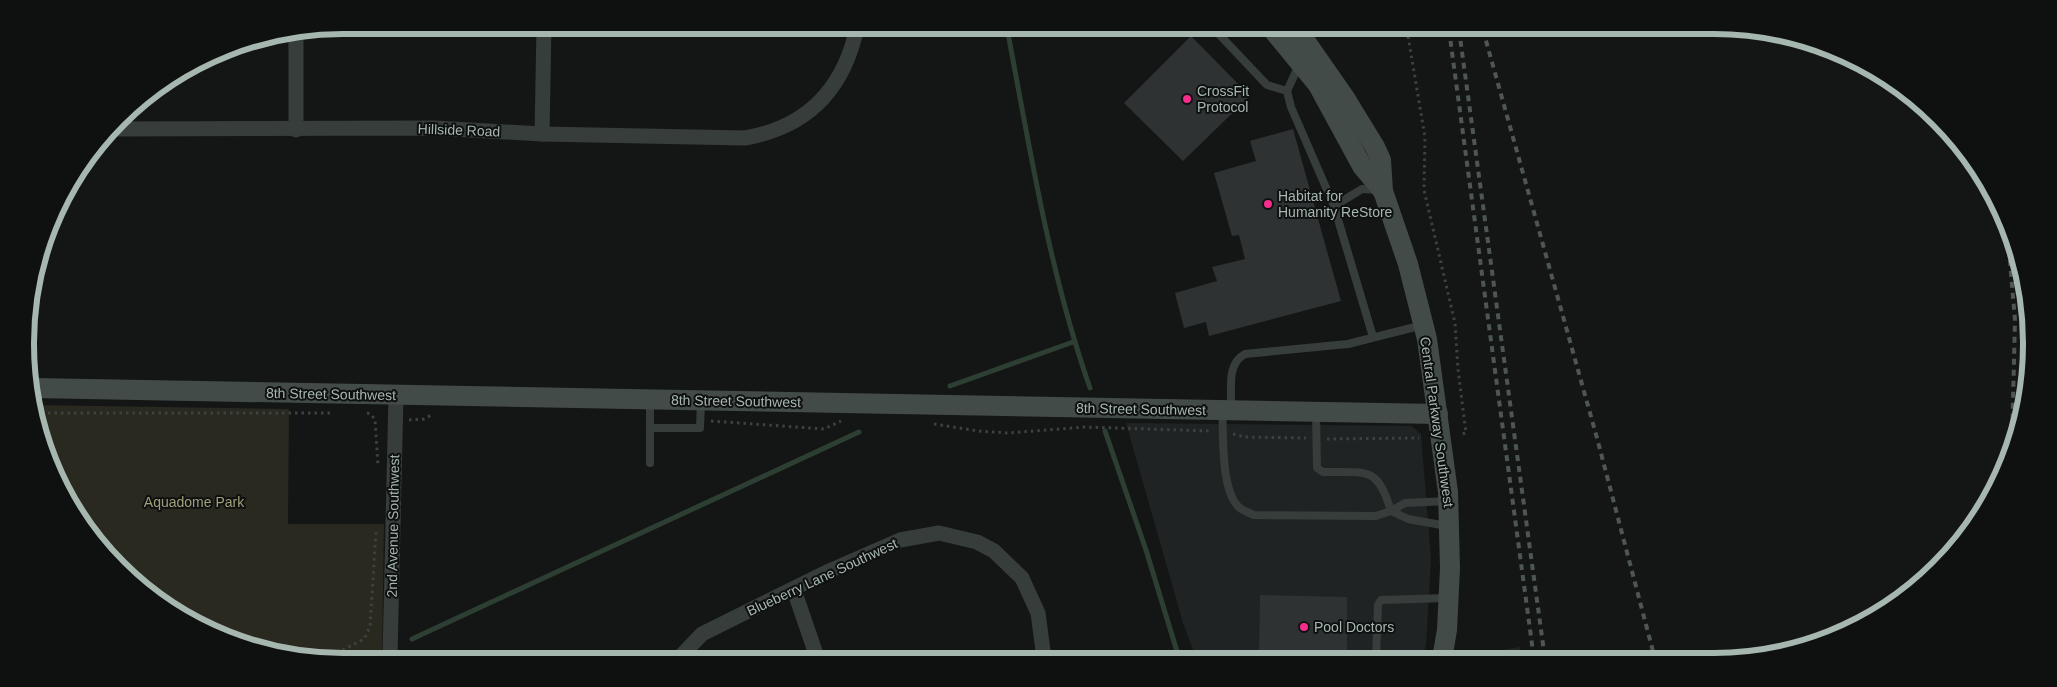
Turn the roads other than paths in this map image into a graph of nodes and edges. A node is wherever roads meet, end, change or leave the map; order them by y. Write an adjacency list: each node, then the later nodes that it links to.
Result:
1 (544, 34): 11 (street)
2 (855, 34): 11 (street, Hillside Road)
3 (1219, 34): 8 (lane)
4 (1276, 34): 7 (street, Central Parkway Southwest)
5 (1301, 34): 12 (street, Central Parkway Southwest)
6 (296, 37): 10 (street)
7 (1300, 64): 8 (lane); 12 (street, Central Parkway Southwest)
8 (1287, 90): 13 (lane)
9 (120, 129): 10 (street, Hillside Road)
10 (296, 130): 11 (street, Hillside Road)
11 (542, 134)
12 (1383, 191): 13 (lane); 14 (street, Central Parkway Southwest)
13 (1334, 206): 15 (lane)
14 (1423, 325): 15 (lane); 22 (street, Central Parkway Southwest)
15 (1373, 337): 20 (lane)
16 (37, 388): 17 (street, 8th Street Southwest)
17 (396, 395): 18 (street, 8th Street Southwest); 30 (street, 2nd Avenue Southwest)
18 (650, 400): 19 (street, 8th Street Southwest); 23 (lane)
19 (700, 410): 20 (street, 8th Street Southwest); 23 (lane)
20 (1227, 410): 21 (street, 8th Street Southwest); 26 (lane)
21 (1316, 412): 22 (street, 8th Street Southwest); 26 (lane)
22 (1438, 414): 25 (street, Central Parkway Southwest)
23 (650, 428): 24 (lane)
24 (650, 463)
25 (1449, 501): 26 (lane); 27 (street, Central Parkway Southwest)
26 (1391, 511): 27 (lane)
27 (1449, 526): 29 (street, Central Parkway Southwest)
28 (794, 590): 31 (street, Blueberry Lane Southwest); 32 (street); 33 (street, Blueberry Lane Southwest)
29 (1449, 598): 34 (lane); 35 (street, Central Parkway Southwest)
30 (390, 653)
31 (684, 653)
32 (816, 653)
33 (1043, 653)
34 (1376, 653)
35 (1443, 653)

